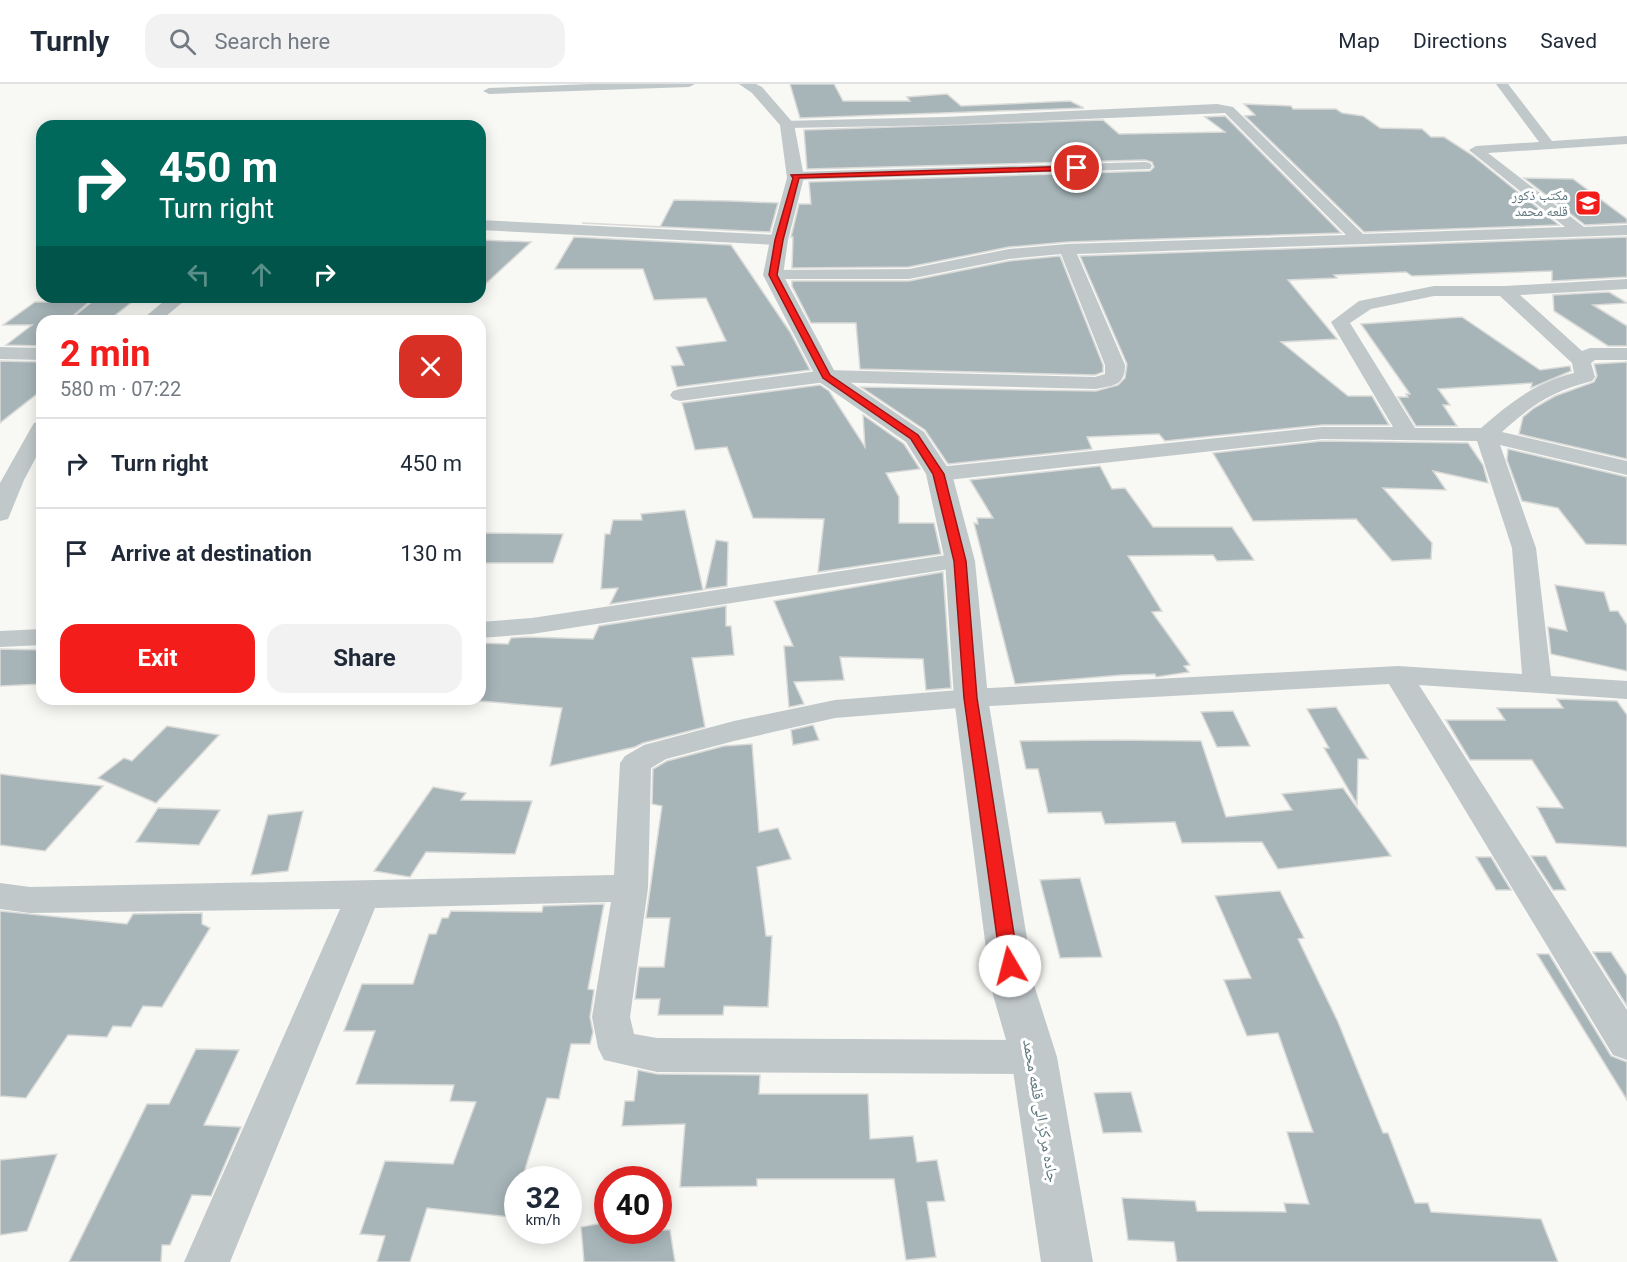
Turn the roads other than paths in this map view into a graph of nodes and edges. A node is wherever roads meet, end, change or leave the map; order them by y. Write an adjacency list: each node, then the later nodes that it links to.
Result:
1 (688, 84): 4 (street)
2 (746, 84): 5 (street)
3 (1502, 84): 7 (street)
4 (489, 91)
5 (787, 124): 9 (street); 13 (street)
6 (1627, 140): 7 (street)
7 (1547, 144): 12 (street)
8 (1145, 166): 9 (street)
9 (794, 176): 14 (street)
10 (486, 225): 14 (street)
11 (1627, 230): 12 (street)
12 (1581, 232): 13 (street)
13 (1359, 239): 15 (street)
14 (779, 240): 16 (street)
15 (1067, 249): 16 (street); 25 (street)
16 (773, 275): 25 (street, جاده مرکز الی قلعه محمد)
17 (1627, 284): 18 (street)
18 (1505, 291): 24 (street); 27 (street)
19 (172, 303): 20 (street)
20 (157, 315)
21 (0, 353): 22 (street)
22 (36, 354)
23 (1627, 354): 24 (street)
24 (1581, 362): 28 (street)
25 (826, 376): 26 (street); 31 (street, جاده مرکز الی قلعه محمد)
26 (680, 395)
27 (1408, 434): 28 (street); 31 (street)
28 (1486, 435): 30 (street); 38 (street)
29 (36, 437): 32 (street)
30 (1627, 468)
31 (939, 474): 33 (street, جاده مرکز الی قلعه محمد)
32 (2, 503)
33 (960, 561): 34 (street); 40 (street, جاده مرکز الی قلعه محمد)
34 (486, 630)
35 (36, 637): 36 (street)
36 (0, 639)
37 (1398, 675): 38 (street); 40 (street); 44 (street)
38 (1537, 684): 39 (street)
39 (1627, 690)
40 (970, 698): 41 (street); 45 (street, جاده مرکز الی قلعه محمد)
41 (631, 888): 42 (street); 45 (street)
42 (363, 895): 43 (street); 46 (street)
43 (0, 896)
44 (1627, 1043)
45 (1034, 1057): 47 (street, جاده مرکز الی قلعه محمد)
46 (207, 1262)
47 (1067, 1262)

